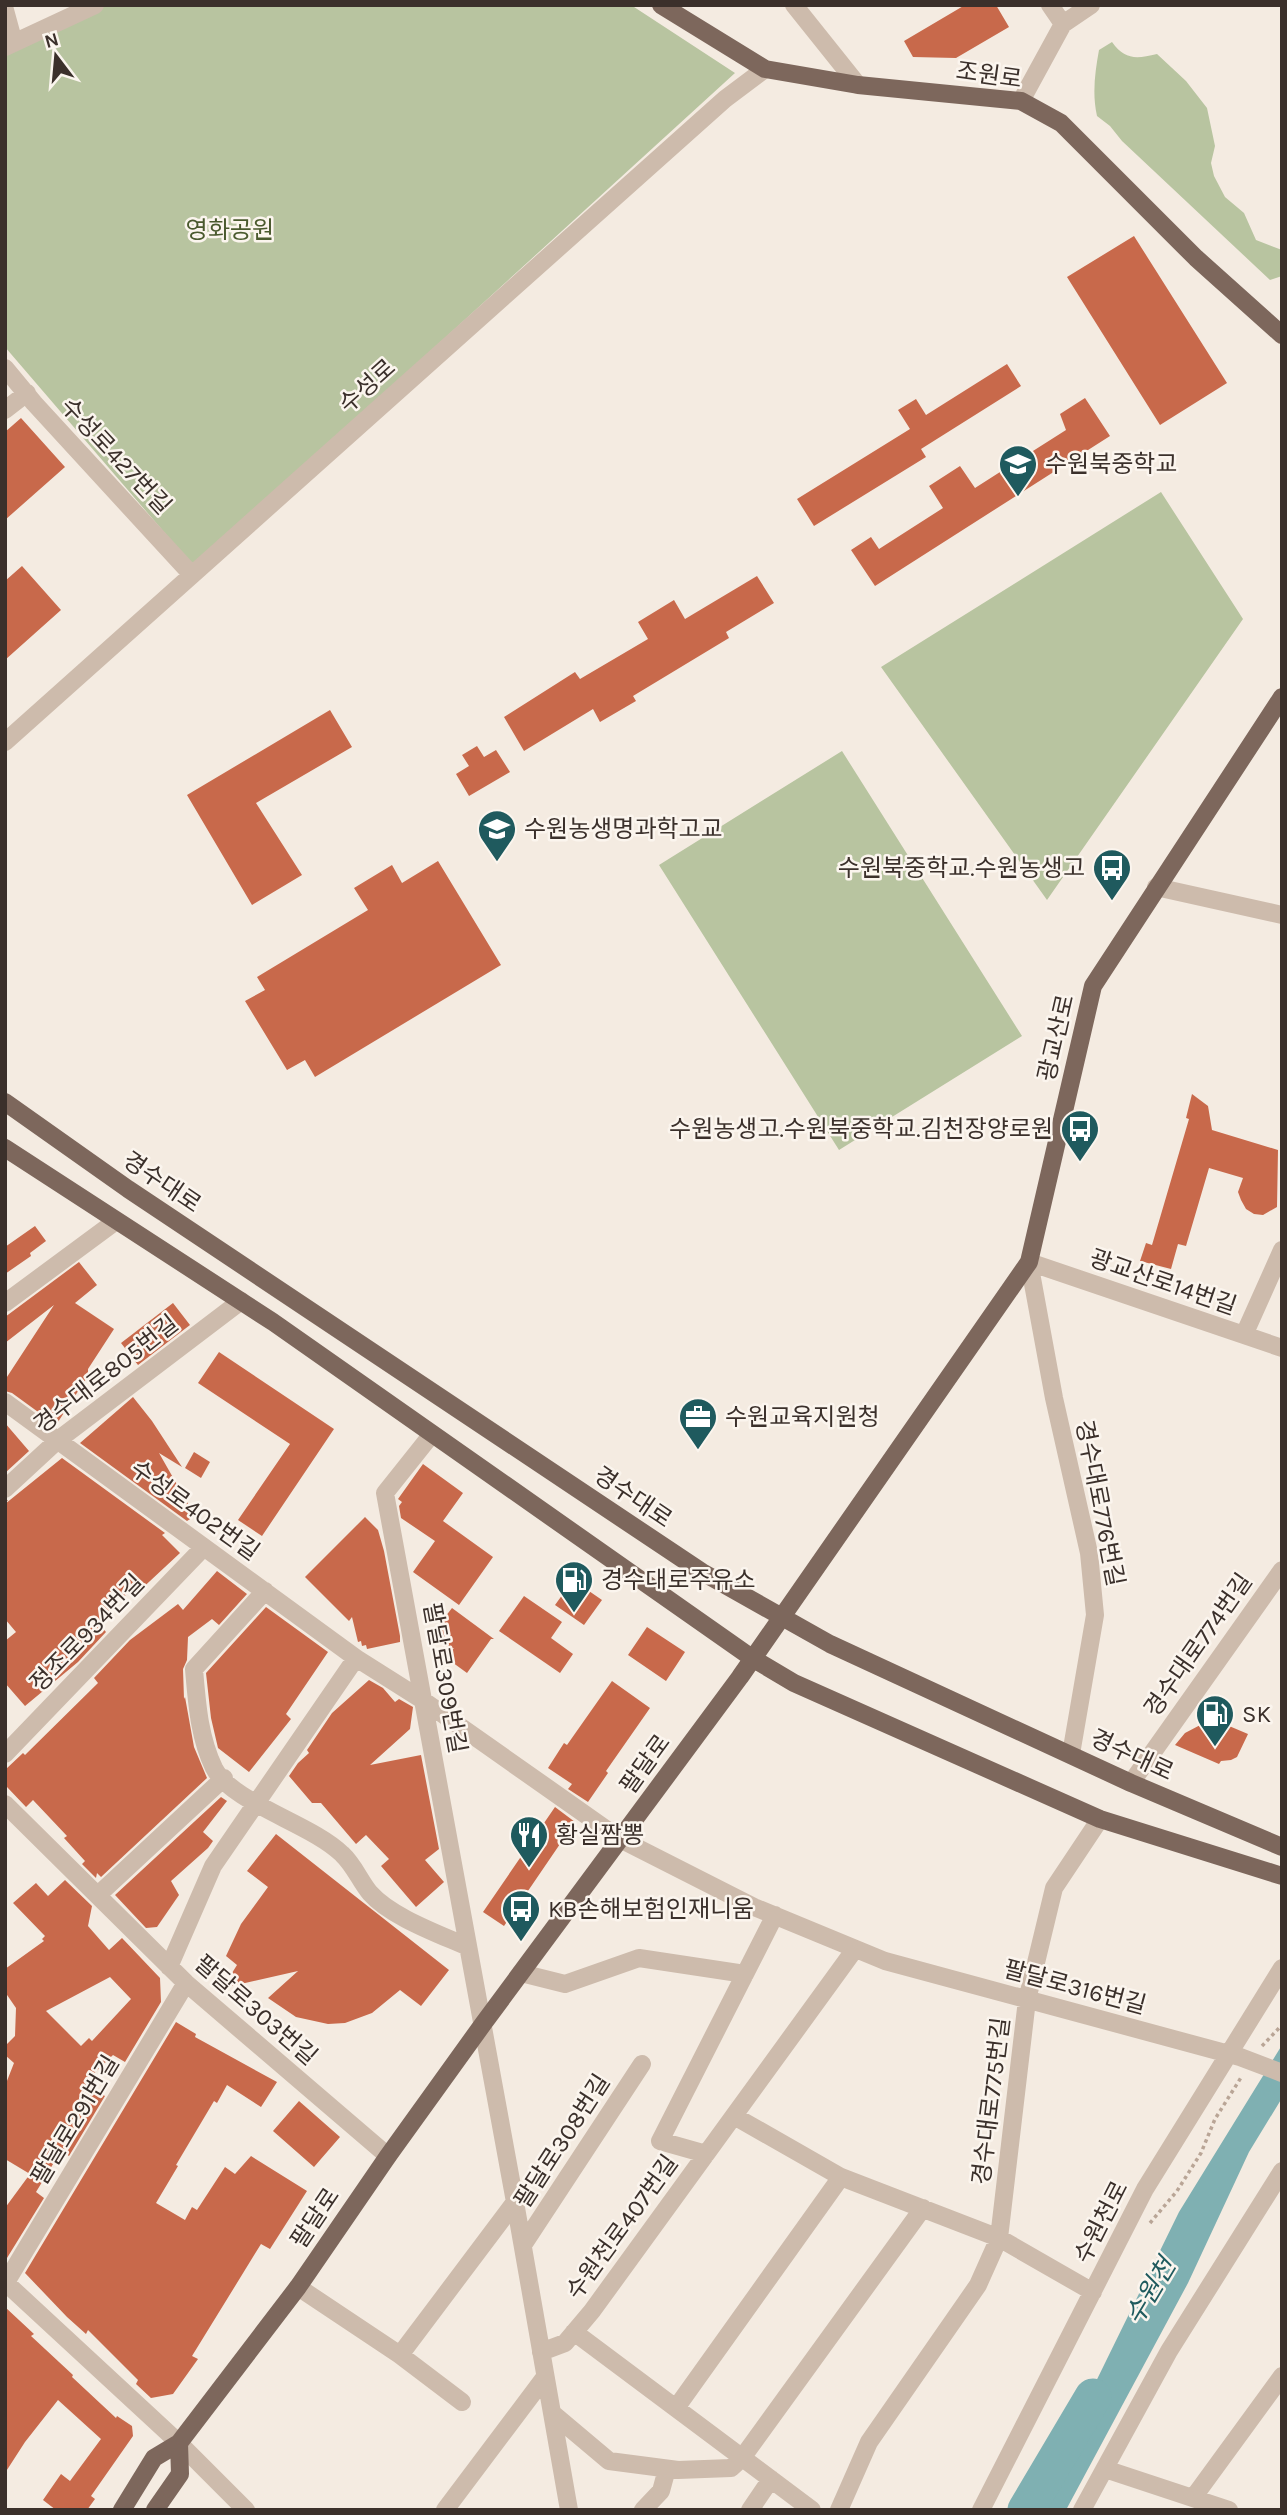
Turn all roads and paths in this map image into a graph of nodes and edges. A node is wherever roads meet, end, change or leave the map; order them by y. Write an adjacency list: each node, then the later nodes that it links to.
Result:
1 (95, 5): 8 (street)
2 (661, 5): 9 (main road, 조원로)
3 (794, 5): 10 (street)
4 (1050, 5): 7 (street)
5 (1091, 5): 7 (street)
6 (5, 10): 8 (street)
7 (1063, 24): 11 (street)
8 (10, 45)
9 (765, 69): 10 (main road, 조원로); 16 (street, 수성로)
10 (858, 85): 11 (main road, 조원로)
11 (1021, 101): 12 (main road, 조원로)
12 (1282, 335)
13 (5, 368): 14 (street, 수성로427번길)
14 (27, 393): 15 (street); 16 (street, 수성로427번길)
15 (5, 410)
16 (192, 575): 18 (street, 수성로)
17 (1282, 697): 19 (main road, 광교산로)
18 (5, 742)
19 (1156, 887): 20 (street); 25 (main road, 광교산로)
20 (1282, 915)
21 (5, 1102): 37 (main road, 경수대로)
22 (5, 1148): 23 (main road)
23 (116, 1221): 26 (main road); 27 (street)
24 (1282, 1250): 28 (street)
25 (1029, 1262): 28 (street, 광교산로14번길); 37 (main road, 광교산로); 42 (street, 경수대로776번길)
26 (241, 1301): 31 (main road); 32 (street, 경수대로805번길)
27 (5, 1303)
28 (1244, 1335): 29 (street, 광교산로14번길)
29 (1282, 1349)
30 (5, 1402): 32 (street, 수성로402번길)
31 (432, 1434): 39 (main road); 40 (street, 팔달로309번길)
32 (58, 1440): 33 (street, 경수대로805번길); 34 (street, 수성로402번길)
33 (5, 1489)
34 (204, 1547): 36 (street, 수성로402번길); 41 (street, 정조로934번길)
35 (1282, 1570): 44 (street, 경수대로774번길)
36 (265, 1591): 38 (street, 수성로402번길); 43 (street)
37 (782, 1617): 39 (main road, 팔달로); 42 (main road, 경수대로)
38 (356, 1658): 40 (street, 수성로402번길); 45 (street)
39 (752, 1658): 47 (main road); 48 (main road, 팔달로)
40 (424, 1701): 48 (street, 수성로402번길); 53 (street, 팔달로309번길)
41 (5, 1754)
42 (1071, 1754): 44 (main road, 경수대로)
43 (223, 1778): 45 (street); 51 (street)
44 (1131, 1783): 49 (main road, 경수대로)
45 (256, 1802): 53 (street); 55 (street)
46 (5, 1804): 51 (street, 팔달로303번길)
47 (1100, 1819): 50 (main road); 60 (street, 경수대로775번길)
48 (620, 1839): 52 (street, 팔달로316번길); 57 (main road, 팔달로)
49 (1282, 1847)
50 (1282, 1876)
51 (99, 1894): 55 (street, 팔달로303번길)
52 (775, 1915): 54 (street, 팔달로316번길); 58 (street)
53 (468, 1947): 61 (street, 팔달로309번길)
54 (855, 1949): 60 (street, 팔달로316번길); 65 (street)
55 (169, 1967): 59 (street, 팔달로303번길)
56 (1282, 1968): 62 (street, 수원천로)
57 (521, 1973): 58 (street); 61 (main road, 팔달로)
58 (745, 1974): 66 (street)
59 (186, 1983): 67 (street, 팔달로303번길); 74 (street, 팔달로291번길)
60 (1027, 2000): 62 (street, 팔달로316번길); 72 (street, 경수대로775번길)
61 (483, 2024): 67 (main road, 팔달로); 70 (street, 팔달로308번길)
62 (1235, 2056): 64 (street, 팔달로316번길); 76 (street, 수원천로)
63 (642, 2064): 73 (street, 팔달로308번길)
64 (1282, 2073)
65 (734, 2116): 66 (street, 수원천로407번길); 69 (street)
66 (706, 2154): 77 (street, 수원천로407번길)
67 (388, 2155): 75 (main road, 팔달로)
68 (1282, 2171): 88 (street)
69 (841, 2177): 71 (street); 83 (street)
70 (515, 2202): 73 (street, 팔달로308번길); 79 (street, 팔달로308번길)
71 (923, 2208): 72 (street); 86 (street)
72 (999, 2238): 76 (street); 99 (street, 경수대로775번길)
73 (523, 2245): 78 (street, 팔달로308번길)
74 (6, 2283): 85 (street, 팔달로291번길)
75 (298, 2287): 79 (street, 팔달로); 85 (main road, 팔달로)
76 (1093, 2292): 100 (street, 수원천로)
77 (575, 2332): 78 (street); 83 (street, 수원천로407번길)
78 (541, 2352): 81 (street, 팔달로308번길)
79 (400, 2355): 82 (street, 팔달로)
80 (1282, 2376): 90 (street)
81 (545, 2377): 84 (street, 팔달로308번길); 94 (street)
82 (462, 2402)
83 (676, 2408): 86 (street, 수원천로407번길)
84 (552, 2413): 87 (street); 95 (street, 팔달로308번길)
85 (178, 2443): 91 (main road, 팔달로); 92 (main road); 93 (street, 팔달로291번길)
86 (742, 2458): 87 (street); 89 (street, 수원천로407번길)
87 (667, 2469): 96 (street)
88 (1105, 2469): 90 (street); 101 (street)
89 (771, 2479): 97 (street); 98 (street, 수원천로407번길)
90 (1198, 2503): 102 (street)
91 (122, 2510)
92 (155, 2510)
93 (246, 2510)
94 (445, 2510)
95 (569, 2510)
96 (643, 2510)
97 (750, 2510)
98 (812, 2510)
99 (839, 2510)
100 (981, 2510)
101 (1083, 2510)
102 (1229, 2510)

